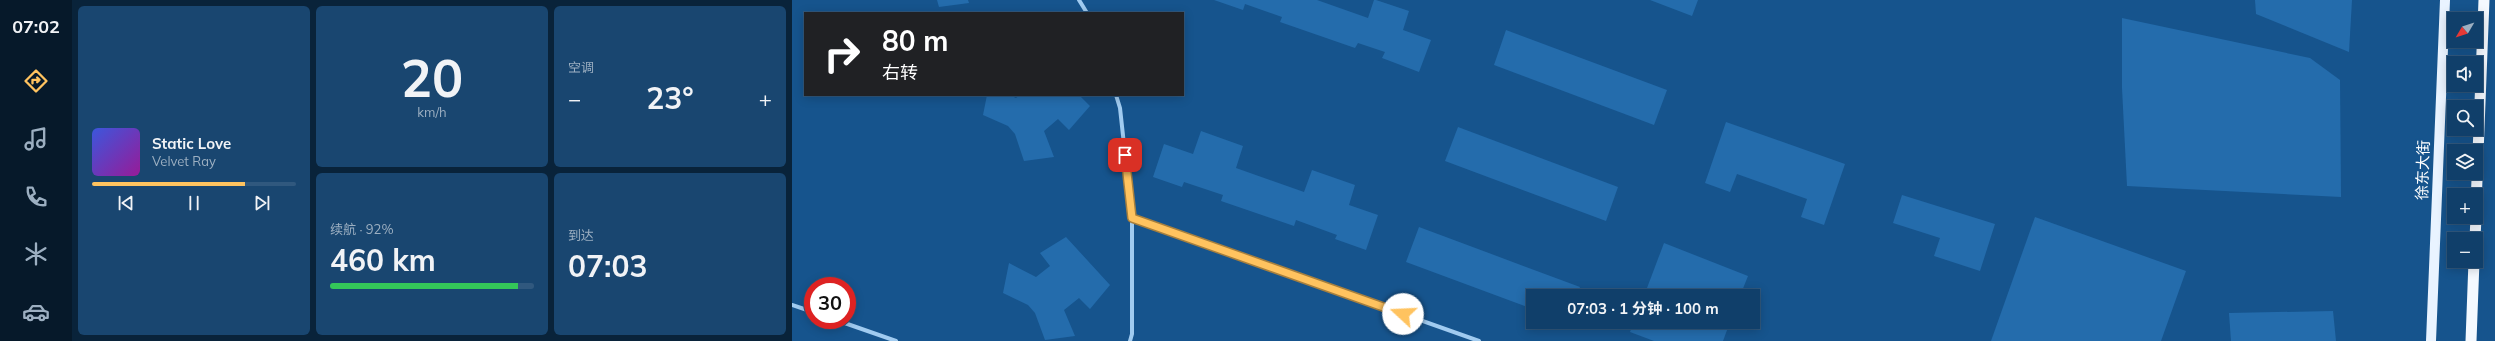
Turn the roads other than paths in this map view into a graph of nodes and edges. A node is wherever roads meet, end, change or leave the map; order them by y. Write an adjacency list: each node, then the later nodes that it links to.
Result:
1 (1079, 0): 4 (street)
2 (2445, 0): 15 (main road, 徐东大街)
3 (2484, 0): 6 (highway)
4 (1086, 12)
5 (1116, 96): 7 (street)
6 (2477, 188)
7 (1132, 218): 13 (street); 14 (street)
8 (2474, 268): 16 (highway)
9 (792, 305): 10 (street)
10 (804, 309)
11 (856, 327): 12 (street)
12 (896, 341)
13 (1130, 341)
14 (1479, 341)
15 (2431, 341)
16 (2471, 341)

